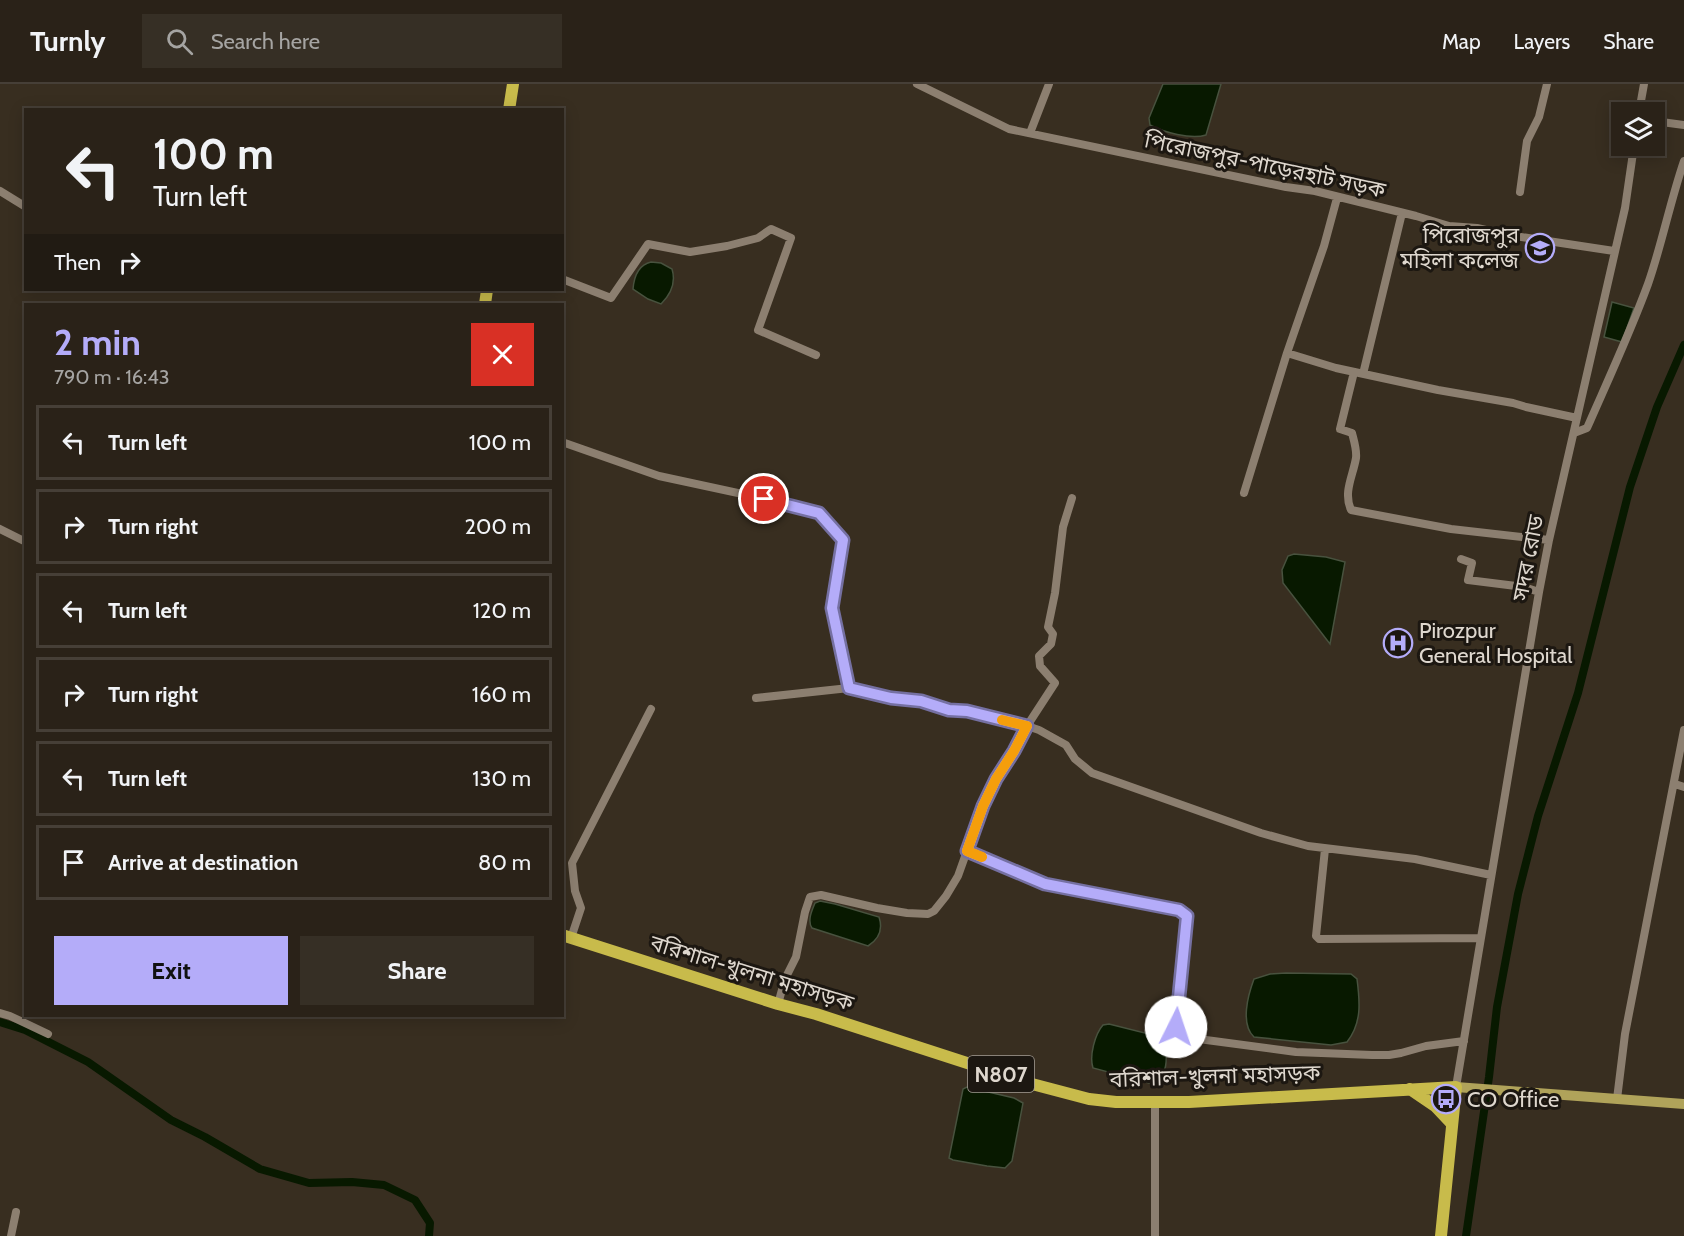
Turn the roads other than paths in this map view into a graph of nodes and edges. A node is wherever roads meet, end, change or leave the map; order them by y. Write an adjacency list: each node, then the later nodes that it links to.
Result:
1 (513, 84): 7 (highway)
2 (917, 84): 10 (street, পিরোজপুর-পাড়েরহাট সড়ক)
3 (1049, 84): 10 (street)
4 (1546, 84): 14 (street)
5 (1644, 84): 6 (street)
6 (1641, 102)
7 (509, 108)
8 (1665, 123): 9 (street)
9 (1684, 126)
10 (1030, 133): 15 (street, পিরোজপুর-পাড়েরহাট সড়ক)
11 (1633, 156): 18 (street, সদর রোড)
12 (1684, 161): 25 (street)
13 (0, 190): 16 (street)
14 (1520, 192)
15 (1337, 198): 17 (street, পিরোজপুর-পাড়েরহাট সড়ক); 20 (street)
16 (24, 206)
17 (1402, 213): 18 (street, পিরোজপুর-পাড়েরহাট সড়ক); 23 (street)
18 (1614, 251): 24 (street, সদর রোড)
19 (564, 280): 21 (street)
20 (1287, 352): 22 (street); 27 (street)
21 (816, 355)
22 (1354, 372): 23 (street); 30 (street)
23 (1363, 374): 24 (street)
24 (1577, 417): 25 (street, সদর রোড)
25 (1574, 434): 30 (street, সদর রোড)
26 (564, 443): 34 (street)
27 (1244, 493)
28 (1072, 498): 37 (street)
29 (0, 529): 31 (street)
30 (1549, 540): 33 (street, সদর রোড)
31 (24, 541)
32 (1461, 559): 33 (street)
33 (1539, 592): 43 (street, সদর রোড)
34 (849, 688): 35 (street); 37 (street)
35 (756, 698)
36 (651, 709): 44 (street)
37 (1027, 726): 41 (street); 42 (street)
38 (1684, 730): 39 (street)
39 (1675, 784): 40 (street); 52 (street)
40 (1684, 787)
41 (1325, 849): 43 (street); 45 (street)
42 (967, 851): 46 (street); 49 (street)
43 (1491, 875): 45 (street, সদর রোড)
44 (567, 937): 46 (highway, বরিশাল-খুলনা মহাসড়ক / N807)
45 (1481, 938): 49 (street, সদর রোড)
46 (778, 1004): 53 (highway, বরিশাল-খুলনা মহাসড়ক / N807)
47 (0, 1013): 48 (street)
48 (48, 1034)
49 (1464, 1041): 50 (street, সদর রোড)
50 (1456, 1087): 51 (highway, বরিশাল-খুলনা মহাসড়ক / N807); 52 (main road); 55 (highway)
51 (1410, 1089): 53 (highway, বরিশাল-খুলনা মহাসড়ক / N807); 55 (highway)
52 (1617, 1099): 54 (main road)
53 (1155, 1102): 58 (street)
54 (1684, 1104)
55 (1452, 1124): 59 (highway)
56 (16, 1212): 57 (street)
57 (11, 1236)
58 (1155, 1236)
59 (1441, 1236)

